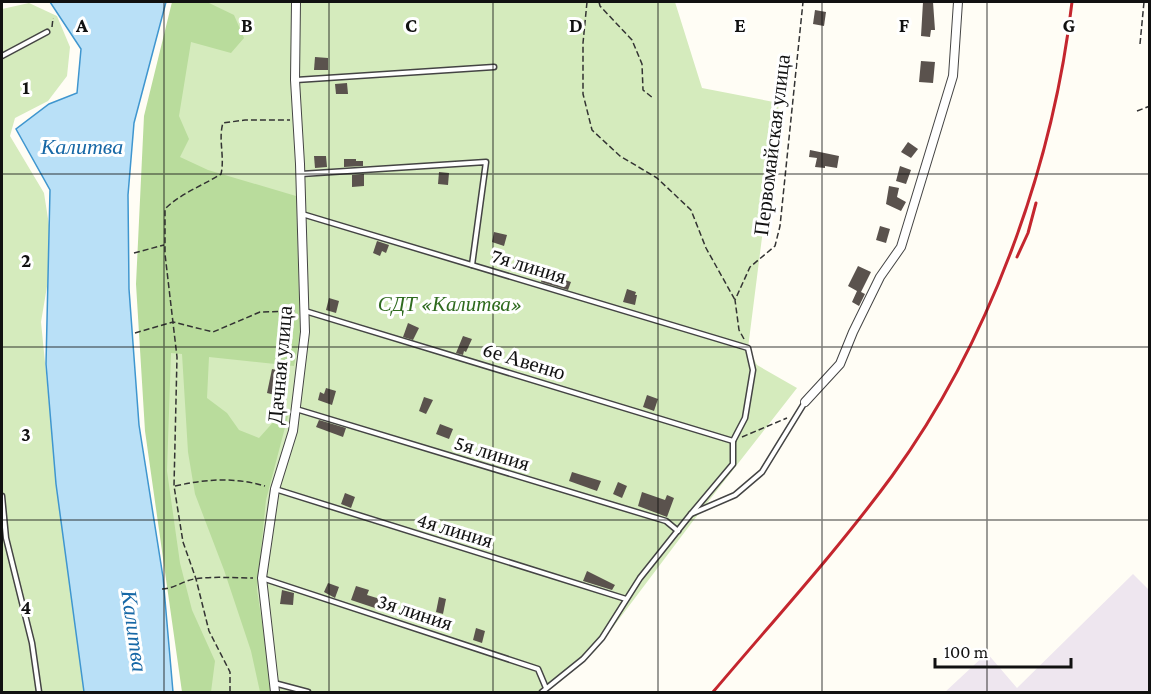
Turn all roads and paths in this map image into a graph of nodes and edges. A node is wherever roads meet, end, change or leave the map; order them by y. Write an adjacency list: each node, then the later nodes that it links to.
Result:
1 (231, 2): 2 (path)
2 (240, 2)
3 (296, 2): 14 (street, Дачная улица)
4 (587, 2): 24 (path)
5 (599, 2): 15 (path)
6 (803, 2): 24 (path, Первомайская улица)
7 (958, 2): 29 (street)
8 (1144, 2): 11 (path)
9 (53, 18): 10 (path)
10 (47, 32): 12 (lane)
11 (1140, 44)
12 (2, 56)
13 (494, 67): 14 (lane)
14 (295, 80): 18 (street, Дачная улица)
15 (653, 98)
16 (1149, 106): 17 (path)
17 (1137, 111)
18 (297, 120): 19 (street, Дачная улица); 21 (path)
19 (300, 174): 20 (street, Дачная улица); 23 (lane)
20 (302, 214): 23 (lane, 7я линия); 25 (street, Дачная улица)
21 (165, 244): 22 (path); 26 (path)
22 (134, 253)
23 (472, 265): 28 (lane, 7я линия)
24 (735, 300): 28 (path)
25 (305, 311): 26 (path); 30 (street, Дачная улица); 32 (lane, 6е Авеню)
26 (173, 322): 27 (path); 33 (path)
27 (135, 333)
28 (748, 348): 32 (lane)
29 (805, 402): 31 (lane)
30 (296, 409): 34 (street, Дачная улица); 37 (lane, 5я линия)
31 (796, 414): 32 (path); 36 (lane)
32 (734, 441): 36 (lane)
33 (174, 486): 34 (path); 39 (path)
34 (275, 489): 38 (street, Дачная улица); 41 (lane, 4я линия)
35 (2, 496): 44 (lane)
36 (691, 514): 37 (lane)
37 (678, 531): 41 (lane)
38 (262, 578): 39 (path); 42 (street, Дачная улица); 43 (lane, 3я линия)
39 (196, 579): 40 (path); 45 (path)
40 (162, 589)
41 (626, 600): 43 (lane)
42 (273, 683): 46 (street, Дачная улица); 47 (lane)
43 (546, 688): 48 (lane)
44 (39, 693)
45 (230, 693)
46 (275, 693)
47 (308, 693)
48 (542, 693)

